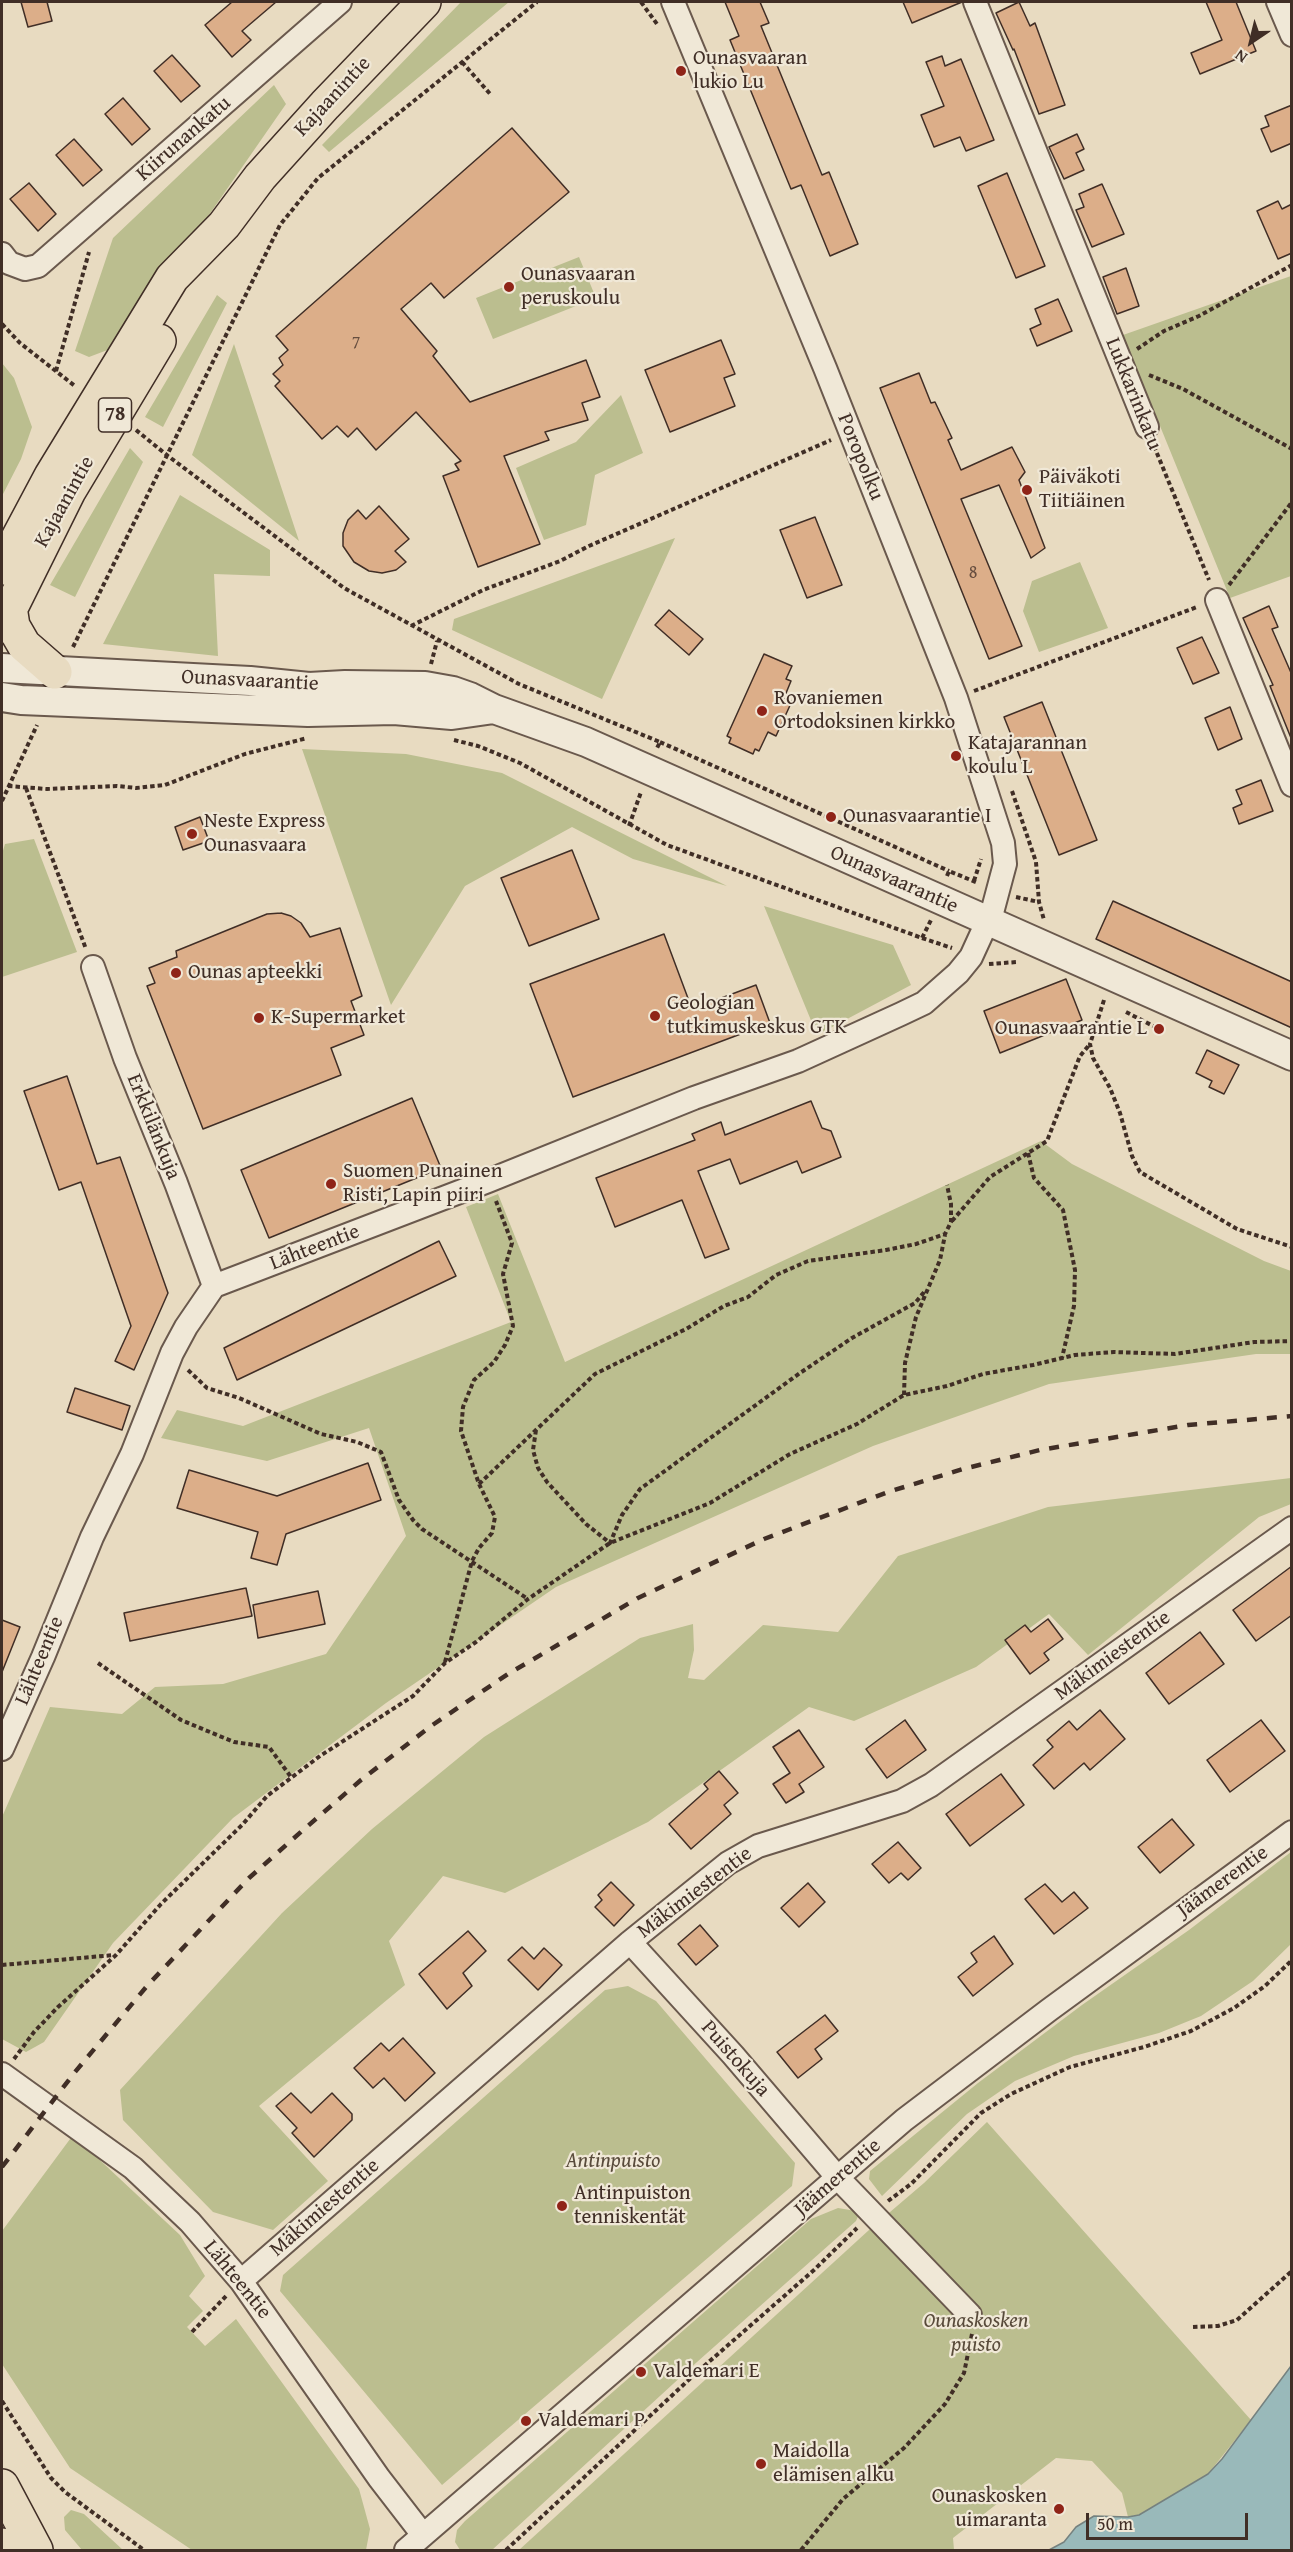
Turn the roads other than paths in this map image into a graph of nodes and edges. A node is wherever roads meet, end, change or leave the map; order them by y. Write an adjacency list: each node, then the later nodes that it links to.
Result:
1 (340, 2): 8 (street, Kiirunankatu)
2 (424, 2): 7 (main road, Kajaanintie / 78)
3 (673, 2): 18 (street, Poropolku)
4 (975, 2): 9 (street, Lukkarinkatu)
5 (1278, 2): 6 (street)
6 (1292, 35)
7 (224, 225): 10 (main road, Kajaanintie / 78); 12 (main road, Kajaanintie / 78)
8 (2, 254)
9 (1147, 427)
10 (2, 568)
11 (1217, 600): 17 (street)
12 (6, 616): 13 (main road)
13 (63, 663): 14 (street, Ounasvaarantie); 16 (street, Ounasvaarantie)
14 (2, 668)
15 (2, 697): 16 (street, Ounasvaarantie)
16 (494, 709): 18 (street, Ounasvaarantie)
17 (1292, 785)
18 (987, 922): 20 (street, Ounasvaarantie); 21 (street, Lähteentie)
19 (93, 967): 21 (street, Erkkilänkuja)
20 (1292, 1056)
21 (214, 1286): 23 (street, Lähteentie)
22 (1292, 1528): 25 (street, Mäkimiestentie)
23 (2, 1749)
24 (1292, 1832): 27 (street, Jäämerentie)
25 (630, 1942): 27 (street, Puistokuja); 28 (street, Mäkimiestentie)
26 (2, 2074): 28 (street, Lähteentie)
27 (838, 2178): 29 (street, Puistokuja); 31 (street, Jäämerentie)
28 (241, 2280): 31 (street, Lähteentie)
29 (971, 2322)
30 (2, 2486): 34 (main road)
31 (423, 2535): 35 (street, Jäämerentie)
32 (2, 2545): 33 (main road)
33 (5, 2550)
34 (36, 2550)
35 (406, 2550)

